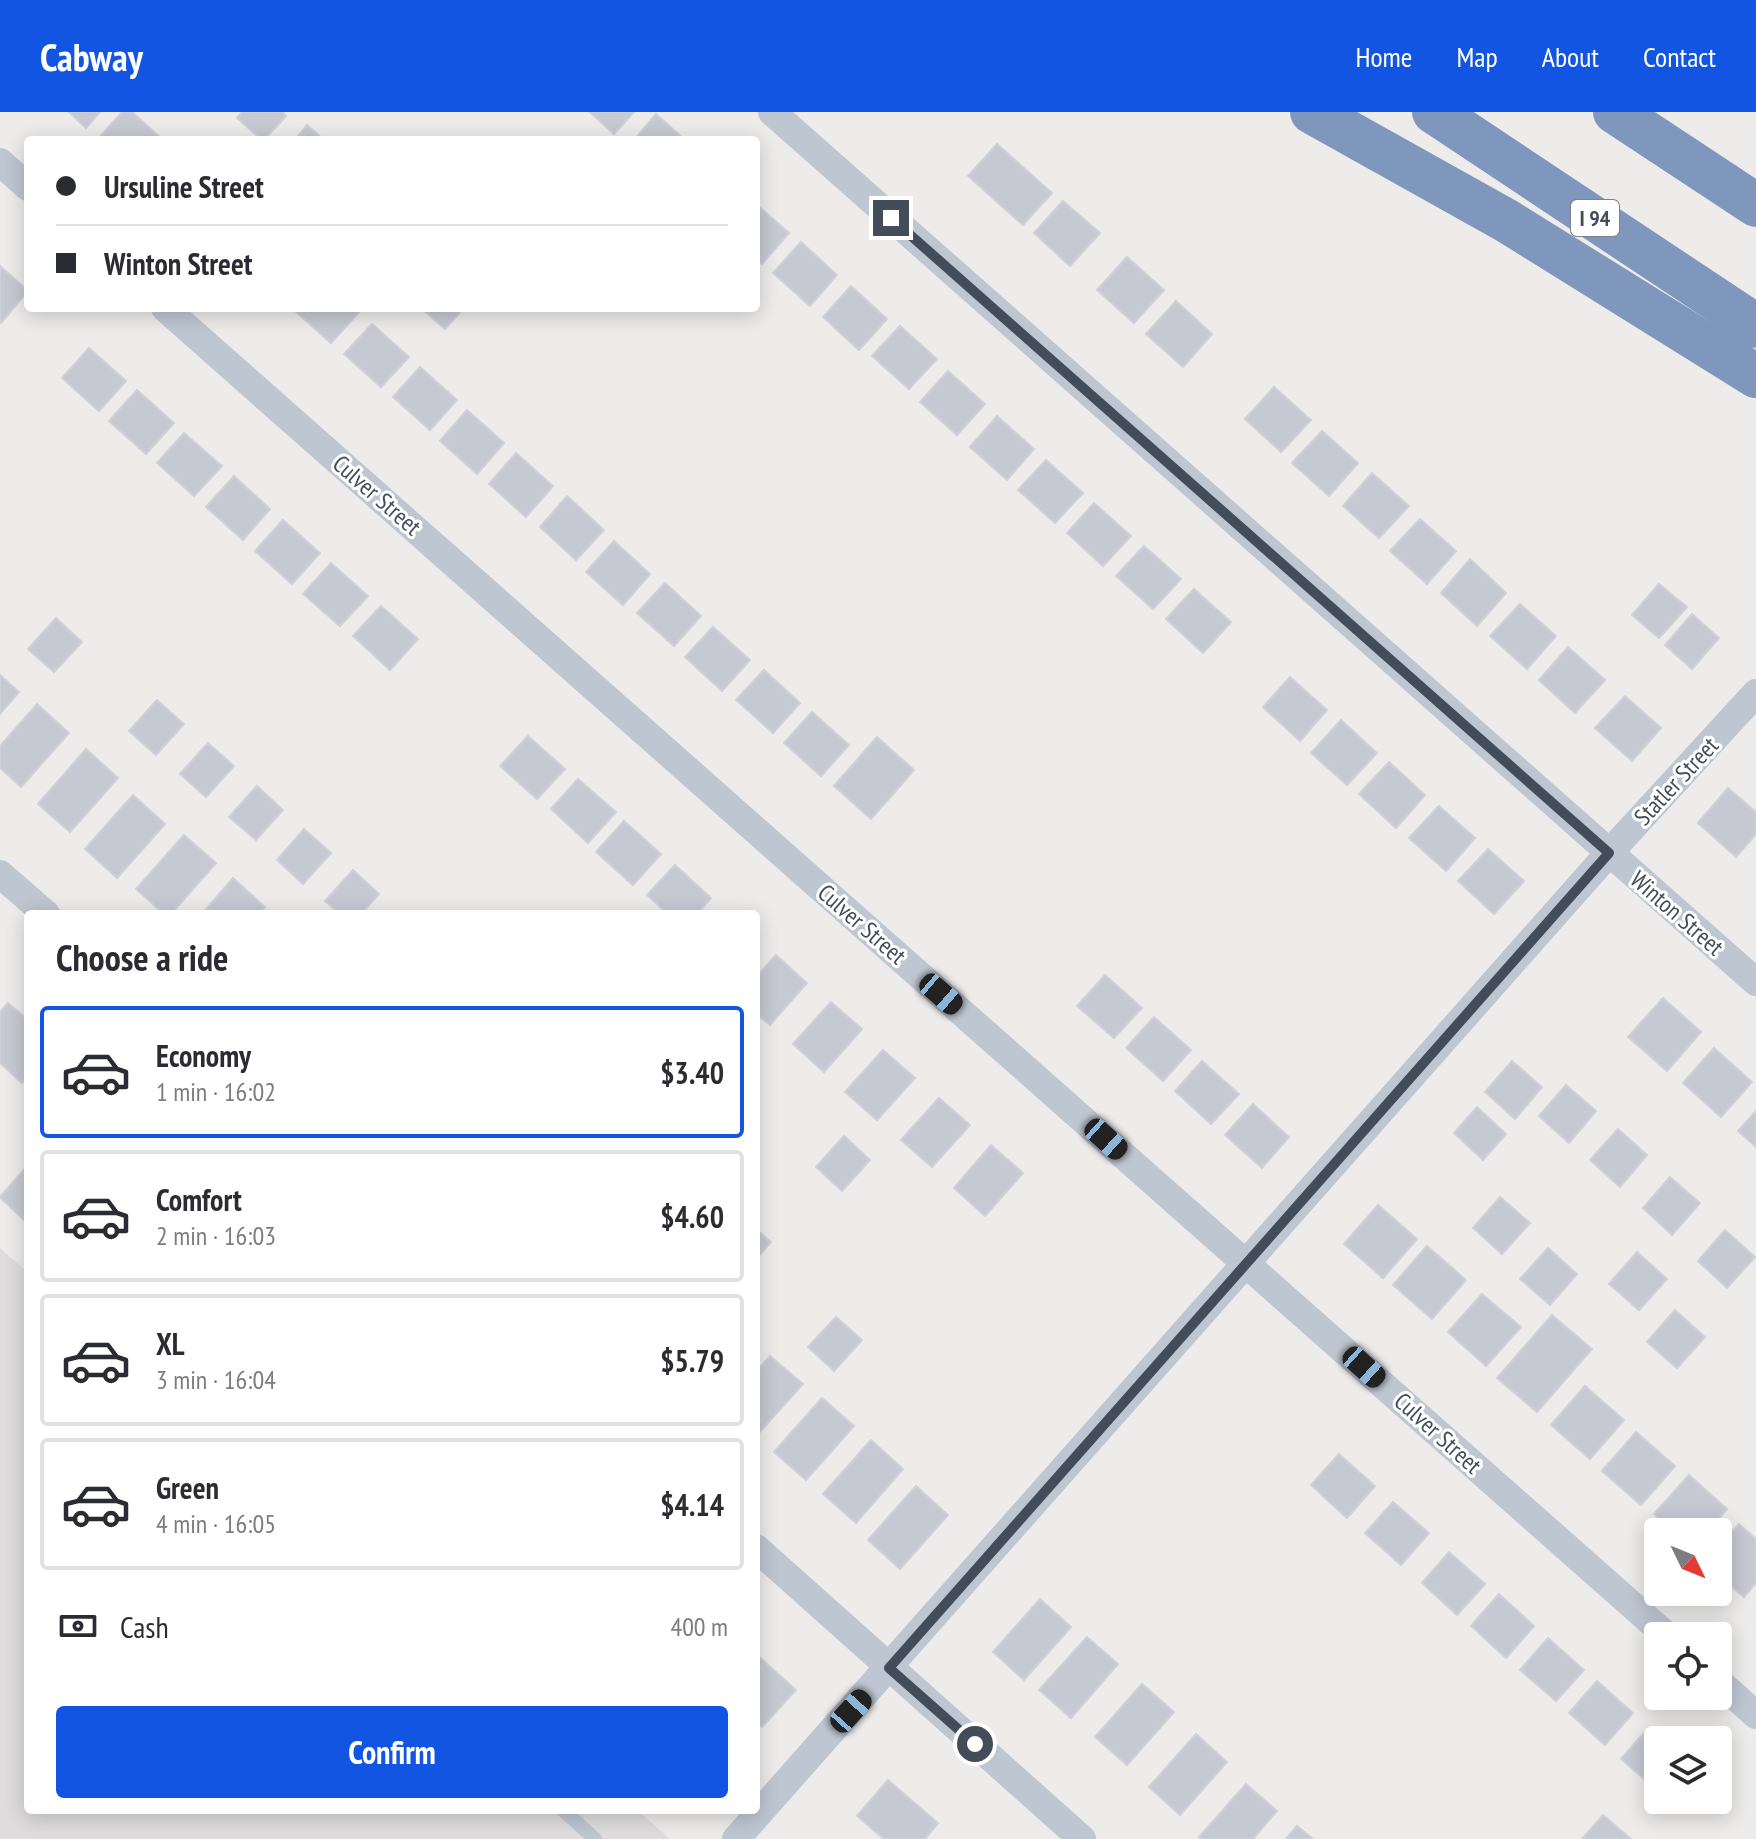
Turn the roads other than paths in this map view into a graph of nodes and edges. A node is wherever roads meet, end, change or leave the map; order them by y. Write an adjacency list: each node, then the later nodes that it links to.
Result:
1 (772, 112): 12 (street, Winton Street)
2 (1312, 112): 10 (highway)
3 (1434, 112): 9 (highway, I 94)
4 (1615, 112): 7 (highway)
5 (0, 162): 6 (street)
6 (24, 183)
7 (1756, 205)
8 (170, 312): 16 (street, Culver Street)
9 (1756, 326)
10 (1756, 376)
11 (1756, 693): 12 (street, Statler Street)
12 (1609, 853): 15 (street, Winton Street); 16 (street, Statler Street)
13 (0, 874): 14 (street)
14 (41, 910)
15 (1756, 982)
16 (1247, 1264): 18 (street, Culver Street); 19 (street, Statler Street)
17 (760, 1552): 19 (street)
18 (1651, 1622)
19 (889, 1668): 22 (street, Statler Street); 27 (street)
20 (1732, 1694): 21 (street)
21 (1756, 1715)
22 (760, 1812)
23 (567, 1814): 25 (lane)
24 (758, 1814): 26 (street, Statler Street)
25 (595, 1839)
26 (736, 1839)
27 (1082, 1839)

